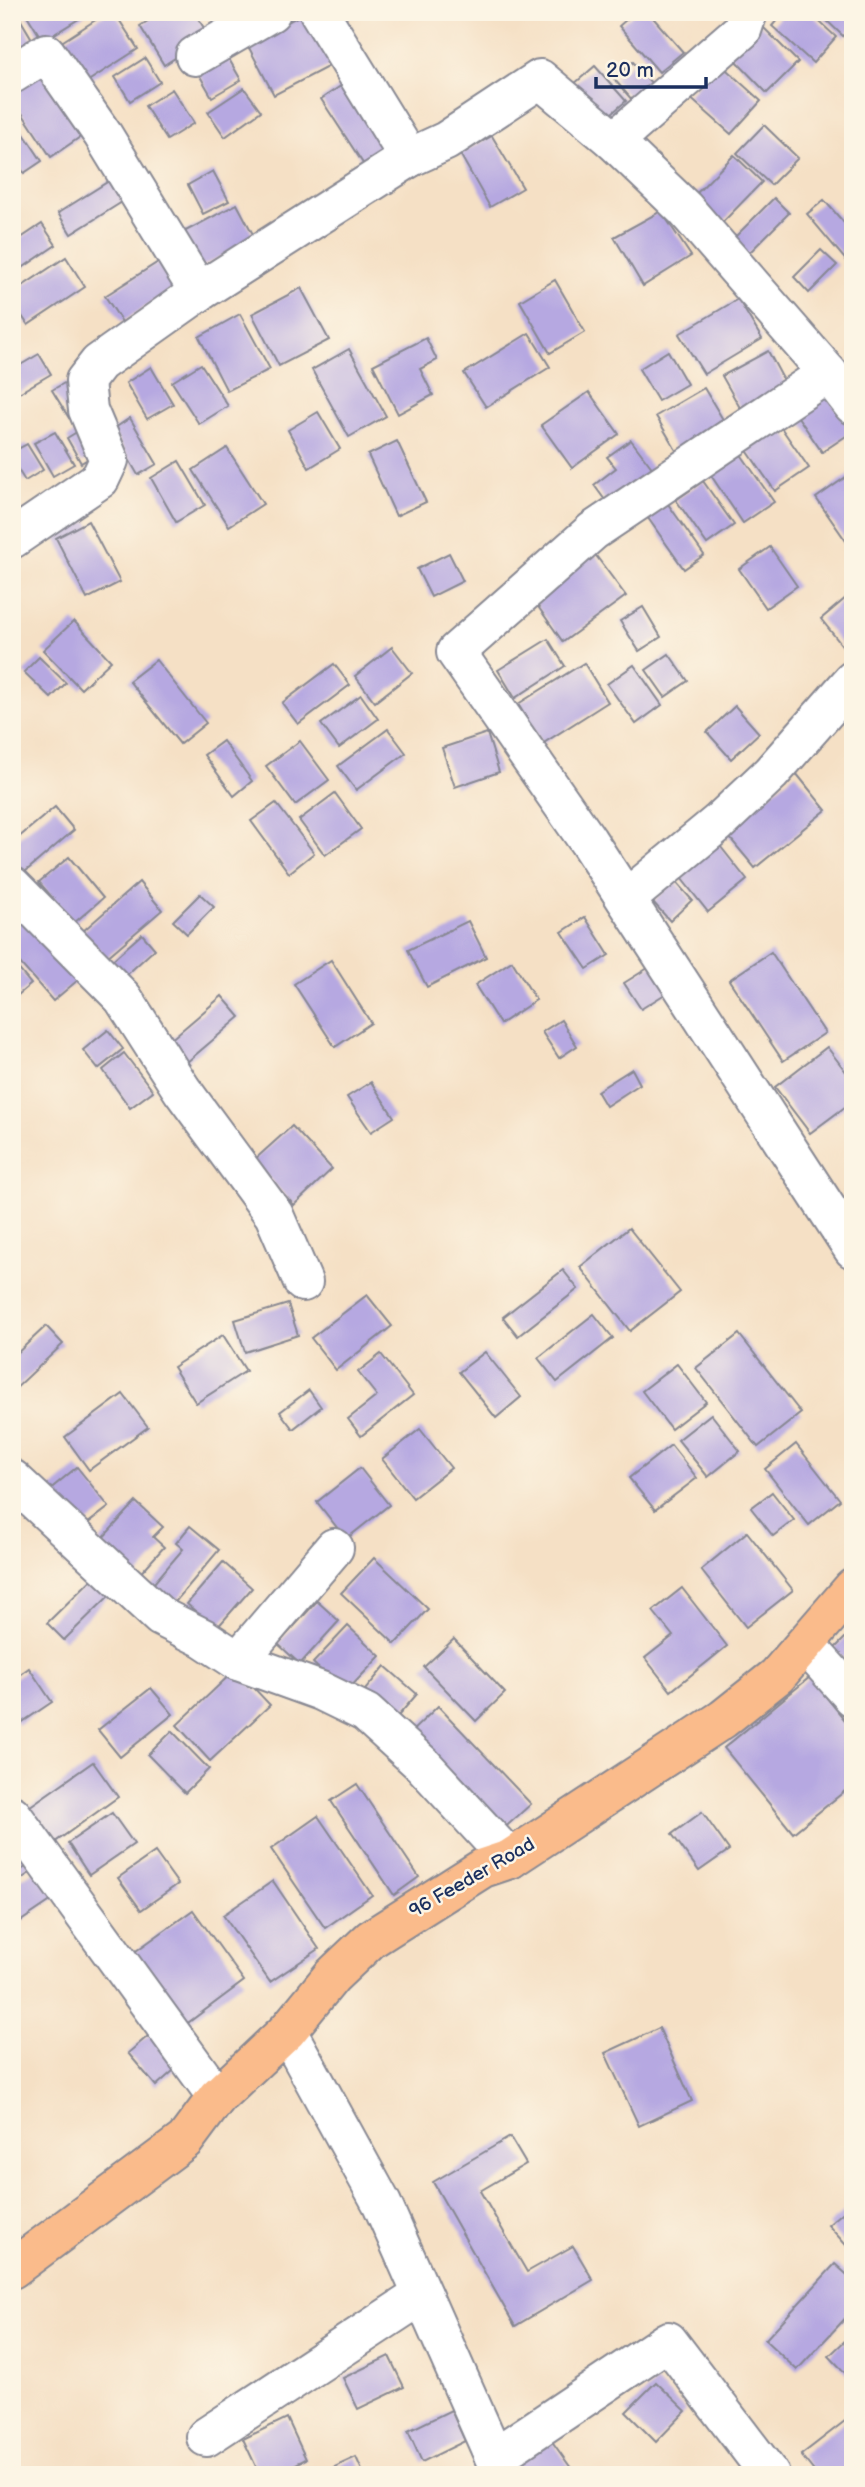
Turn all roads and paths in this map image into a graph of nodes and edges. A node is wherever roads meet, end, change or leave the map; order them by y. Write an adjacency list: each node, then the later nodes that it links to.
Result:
1 (271, 12): 4 (street)
2 (320, 12): 7 (street)
3 (748, 12): 6 (street)
4 (195, 56)
5 (12, 74): 8 (street)
6 (614, 141): 7 (street); 9 (street)
7 (409, 158): 8 (street)
8 (199, 292): 11 (street)
9 (828, 373): 10 (street); 14 (street)
10 (853, 405)
11 (12, 539)
12 (853, 680): 14 (street)
13 (13, 889): 16 (street)
14 (626, 899): 15 (street)
15 (853, 1249)
16 (303, 1282)
17 (12, 1479): 21 (street)
18 (334, 1548): 21 (street)
19 (853, 1588): 20 (main road, 96 Feeder Road)
20 (806, 1645): 22 (street); 24 (main road, 96 Feeder Road)
21 (237, 1661): 24 (street)
22 (853, 1697)
23 (12, 1815): 26 (street)
24 (510, 1859): 25 (main road, 96 Feeder Road)
25 (287, 2031): 26 (main road, 96 Feeder Road); 28 (street)
26 (217, 2097): 27 (main road, 96 Feeder Road)
27 (12, 2269)
28 (422, 2295): 29 (street); 30 (street)
29 (206, 2437)
30 (498, 2466): 31 (street)
31 (770, 2475)

